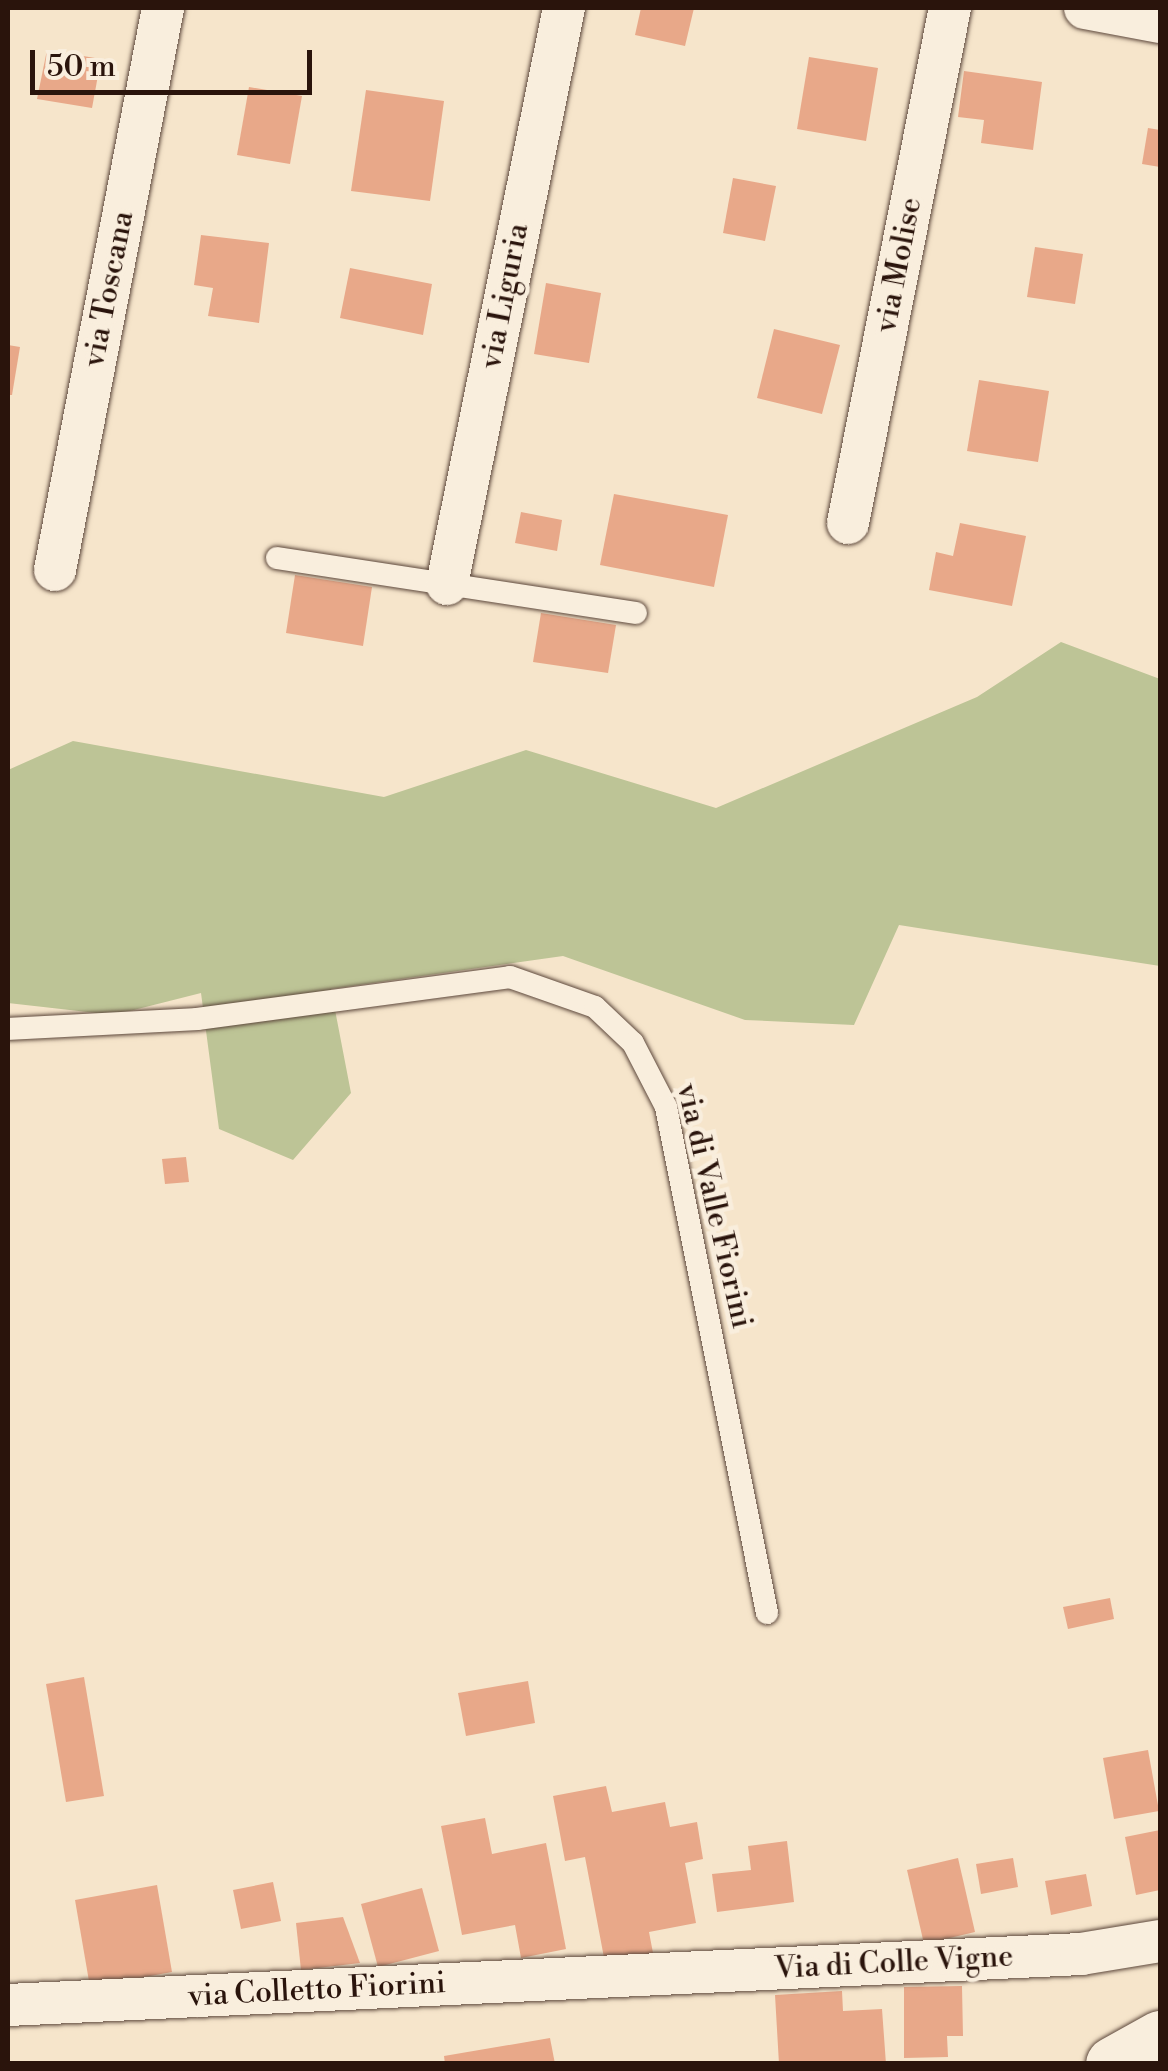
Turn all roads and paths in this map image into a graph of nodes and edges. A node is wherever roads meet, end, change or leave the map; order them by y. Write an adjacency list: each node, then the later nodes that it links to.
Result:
1 (163, 8): 8 (street, via Toscana)
2 (564, 8): 9 (street, via Liguria)
3 (950, 8): 6 (street, via Molise)
4 (1085, 8): 5 (street)
5 (1160, 22)
6 (848, 523)
7 (277, 558): 9 (lane)
8 (56, 570)
9 (446, 584): 10 (lane)
10 (636, 613)
11 (8, 1029): 12 (lane, via di Valle Fiorini)
12 (767, 1613)
13 (1160, 1941): 14 (street, Via di Colle Vigne)
14 (626, 1975): 15 (street, via Colletto Fiorini)
15 (8, 2005)
16 (1160, 2038): 17 (main road)
17 (1112, 2064)

